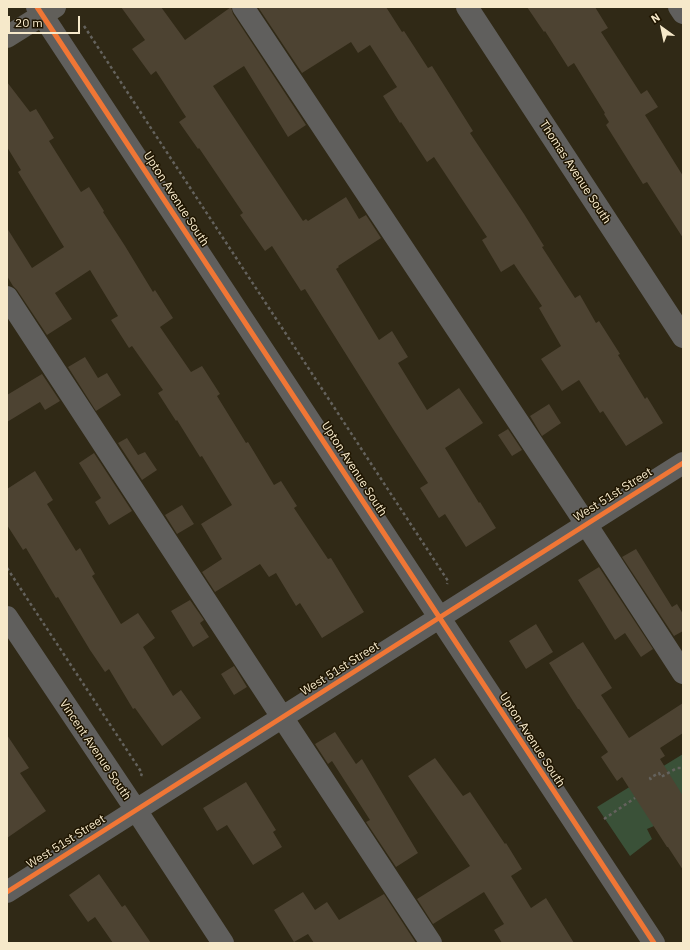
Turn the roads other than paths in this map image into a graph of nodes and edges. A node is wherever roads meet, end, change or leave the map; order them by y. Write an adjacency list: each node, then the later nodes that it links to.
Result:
1 (243, 7): 10 (street)
2 (467, 7): 8 (street, Thomas Avenue South)
3 (679, 7): 5 (street)
4 (45, 10): 6 (main road); 12 (street, Upton Avenue South)
5 (683, 13)
6 (7, 37)
7 (7, 297): 14 (street)
8 (683, 337)
9 (683, 463): 10 (street, West 51st Street)
10 (586, 524): 12 (street, West 51st Street); 13 (street)
11 (7, 617): 15 (street, Vincent Avenue South)
12 (440, 617): 14 (street, West 51st Street); 19 (street, Upton Avenue South)
13 (683, 673)
14 (282, 717): 15 (street, West 51st Street); 18 (street)
15 (136, 810): 16 (street, West 51st Street); 17 (street, Vincent Avenue South)
16 (7, 892)
17 (223, 943)
18 (431, 943)
19 (654, 943)

